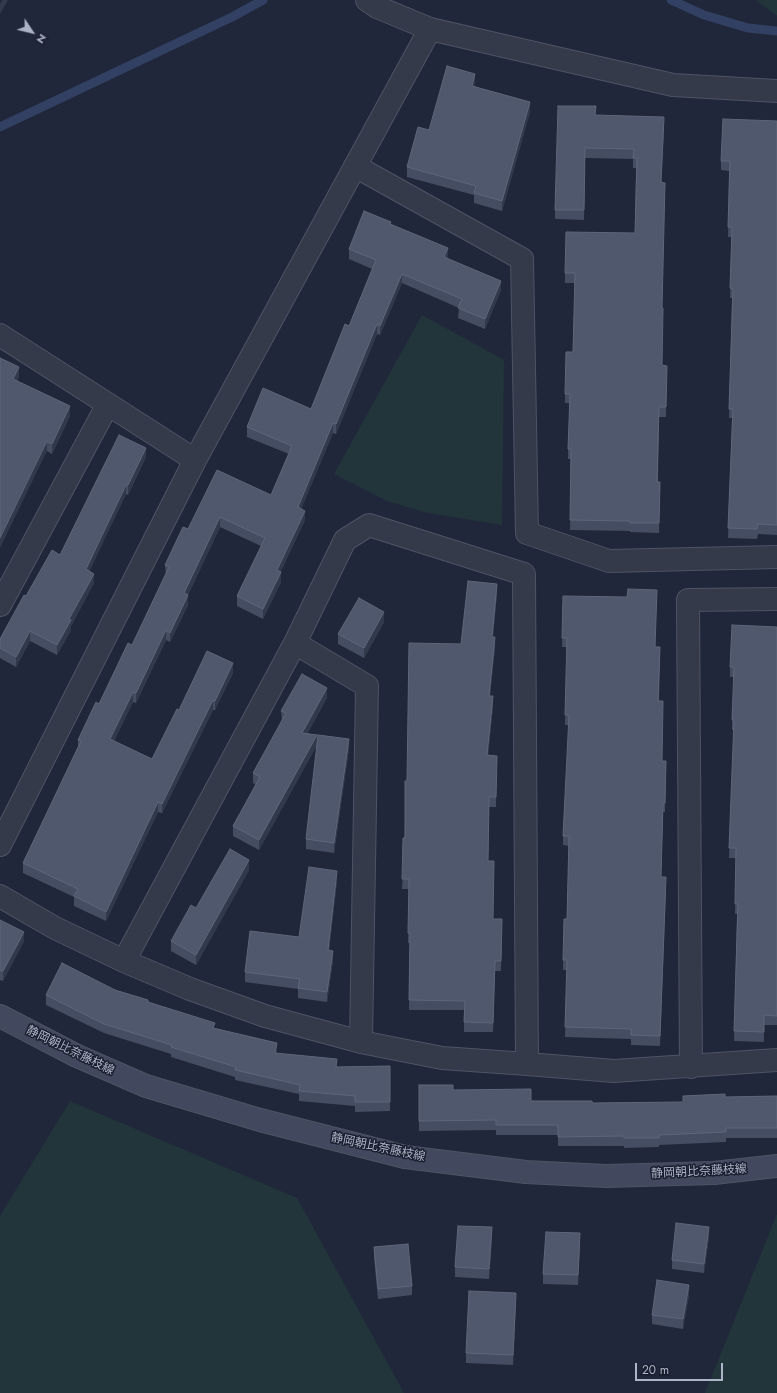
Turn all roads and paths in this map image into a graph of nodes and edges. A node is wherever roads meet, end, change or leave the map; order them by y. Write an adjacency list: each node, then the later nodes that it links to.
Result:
1 (372, 4): 2 (street)
2 (430, 29): 3 (street); 4 (street)
3 (777, 90)
4 (355, 166): 7 (street); 8 (street)
5 (0, 335): 6 (street)
6 (108, 404): 7 (street); 10 (street)
7 (195, 460): 12 (street)
8 (777, 557)
9 (777, 599): 19 (street)
10 (0, 606)
11 (295, 643): 14 (street); 16 (street); 18 (street)
12 (0, 845)
13 (0, 896): 14 (street)
14 (124, 961): 16 (street)
15 (0, 1016): 20 (main road, 静岡朝比奈藤枝線)
16 (361, 1042): 18 (street)
17 (777, 1060): 19 (street)
18 (527, 1064): 19 (street)
19 (691, 1067)
20 (777, 1166)

